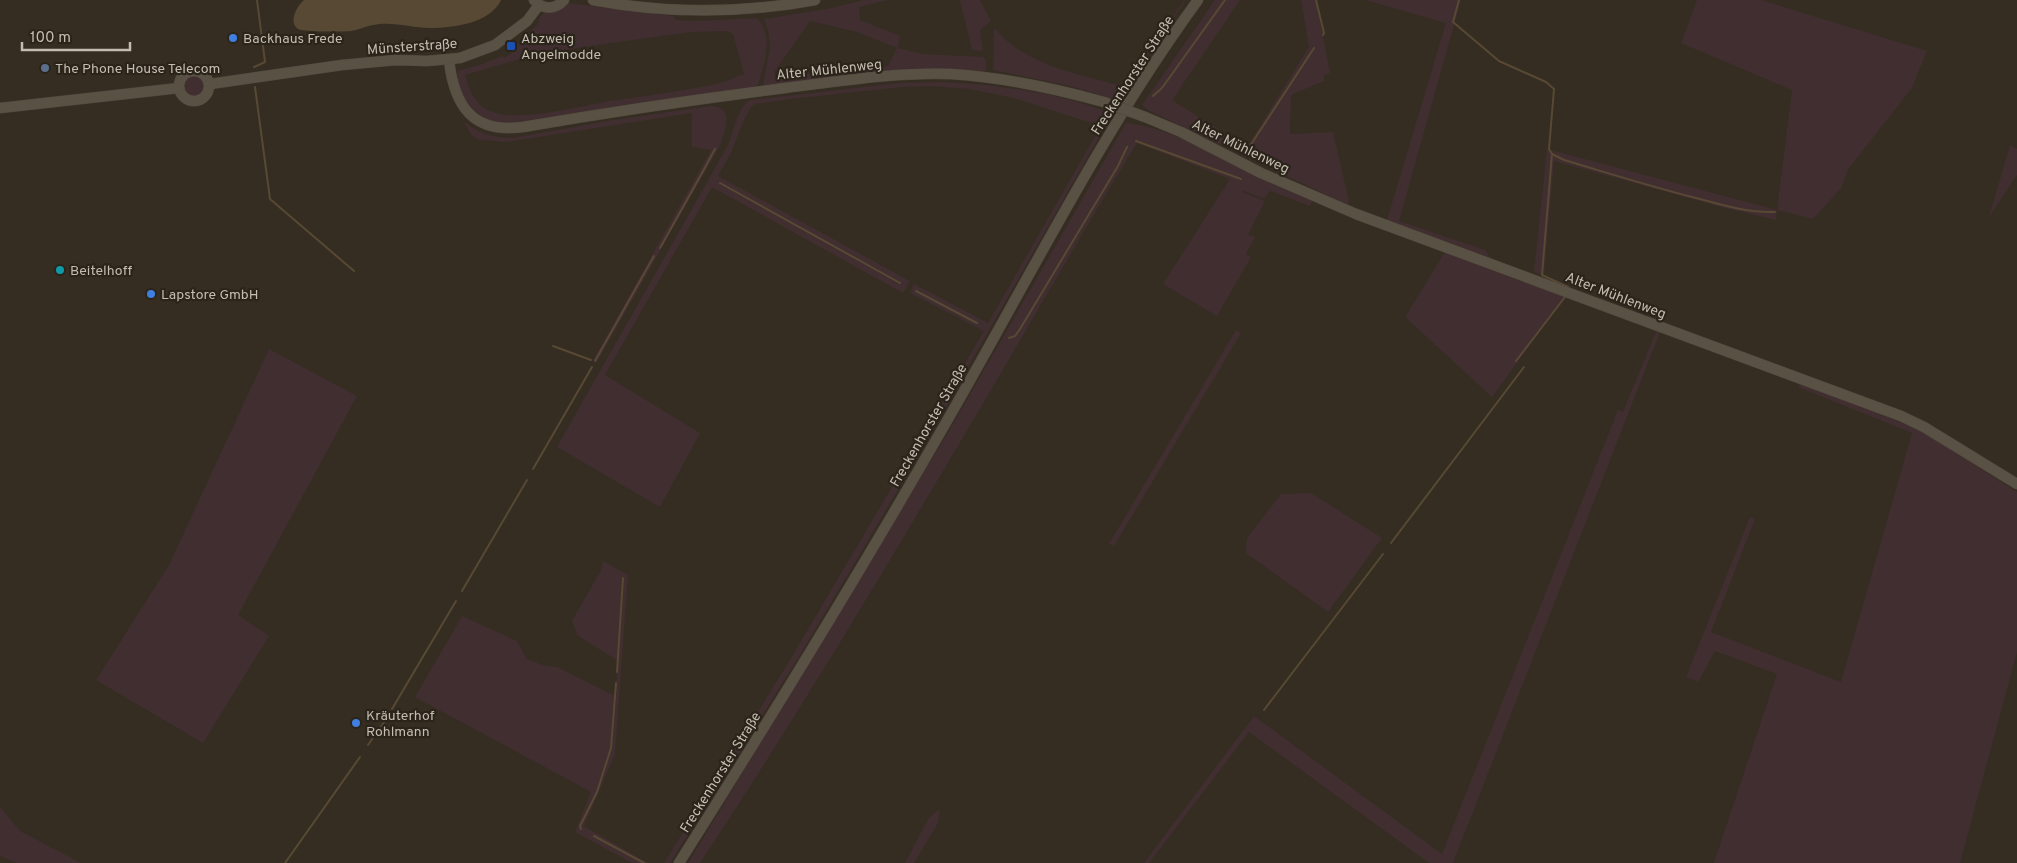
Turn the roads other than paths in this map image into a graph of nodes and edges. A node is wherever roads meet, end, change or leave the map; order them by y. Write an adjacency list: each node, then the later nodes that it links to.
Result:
1 (564, 0): 5 (street)
2 (593, 0): 3 (street)
3 (815, 0)
4 (1198, 0): 11 (street, Freckenhorster Straße)
5 (537, 3): 6 (street, Münsterstraße)
6 (449, 60): 7 (street, Münsterstraße); 10 (street, Alter Mühlenweg, bridge)
7 (210, 84): 8 (street); 8 (street)
8 (179, 88): 9 (street)
9 (0, 108)
10 (2017, 484)
11 (679, 863)

